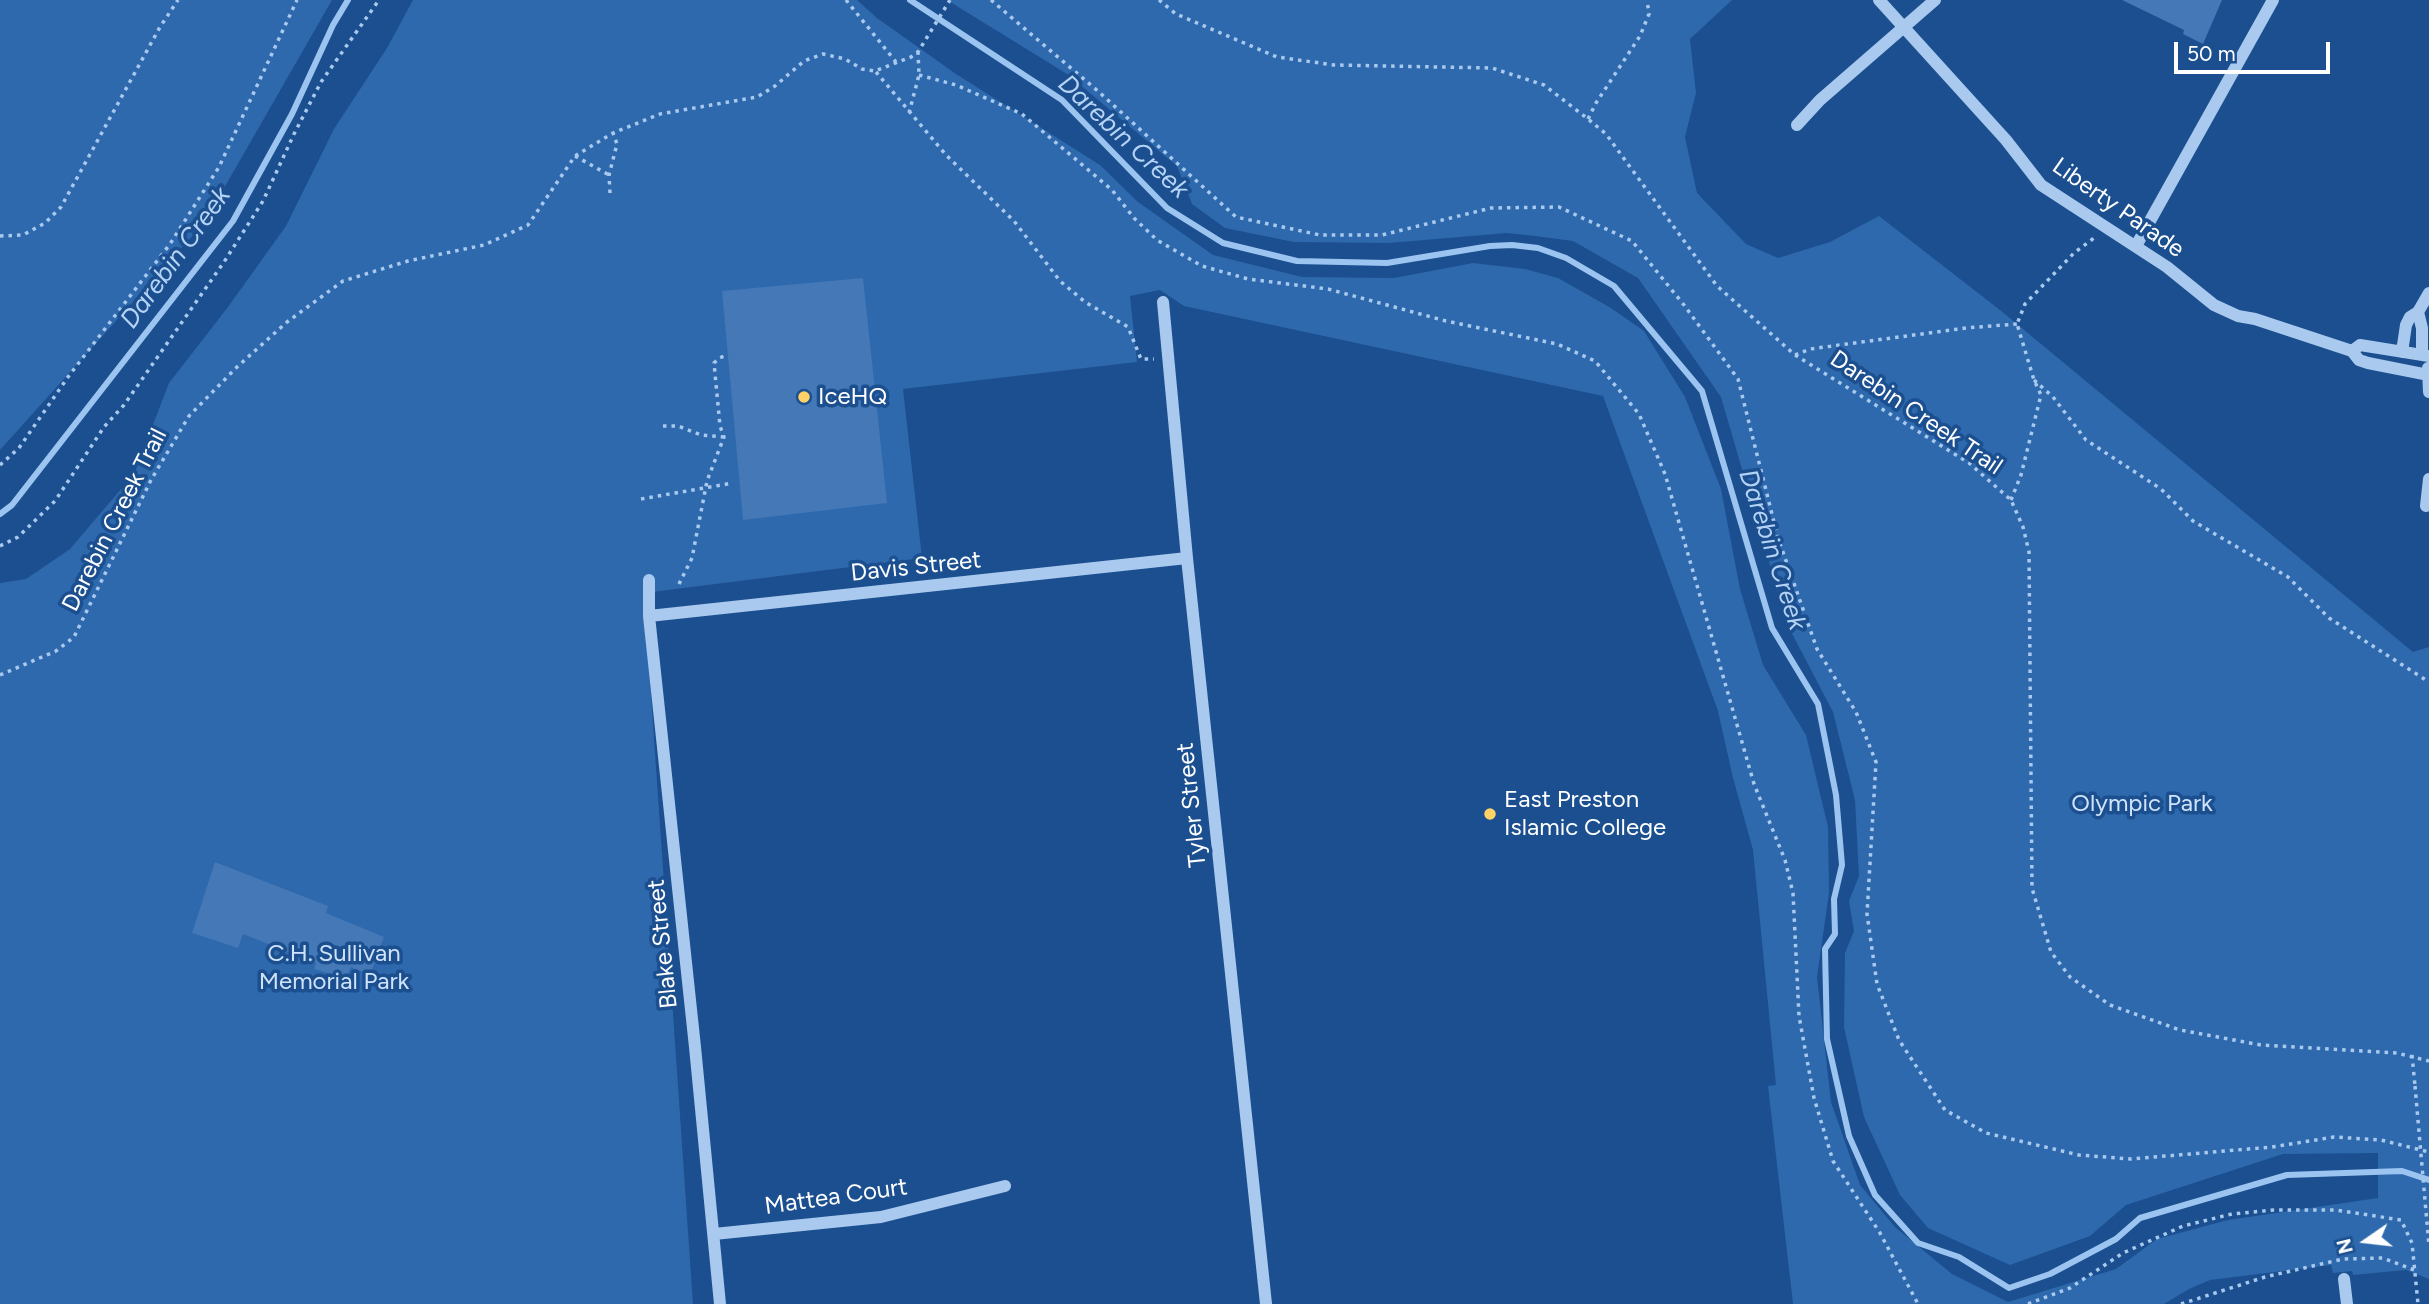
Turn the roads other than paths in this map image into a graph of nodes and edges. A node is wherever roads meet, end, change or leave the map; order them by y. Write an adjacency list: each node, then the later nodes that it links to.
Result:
1 (1879, 0): 4 (street, Liberty Parade)
2 (1935, 0): 4 (street)
3 (2273, 0): 6 (street)
4 (1904, 28): 5 (street); 6 (street, Liberty Parade)
5 (1797, 125)
6 (2136, 246): 10 (street, Liberty Parade)
7 (2429, 293): 9 (street)
8 (1163, 302): 17 (street, Tyler Street)
9 (2418, 312): 11 (street); 12 (street)
10 (2352, 351): 11 (street, Liberty Parade); 13 (street, Liberty Parade)
11 (2402, 352): 12 (street, Liberty Parade)
12 (2427, 357): 13 (street)
13 (2428, 375): 14 (street)
14 (2429, 392)
15 (2429, 479): 16 (street)
16 (2426, 506)
17 (1187, 558): 19 (street, Davis Street); 24 (street, Tyler Street)
18 (649, 580): 19 (street, Blake Street)
19 (649, 616): 21 (street, Blake Street)
20 (1005, 1186): 21 (street, Mattea Court)
21 (713, 1234): 23 (street, Blake Street)
22 (2344, 1279): 25 (street)
23 (720, 1304)
24 (1266, 1304)
25 (2347, 1304)

